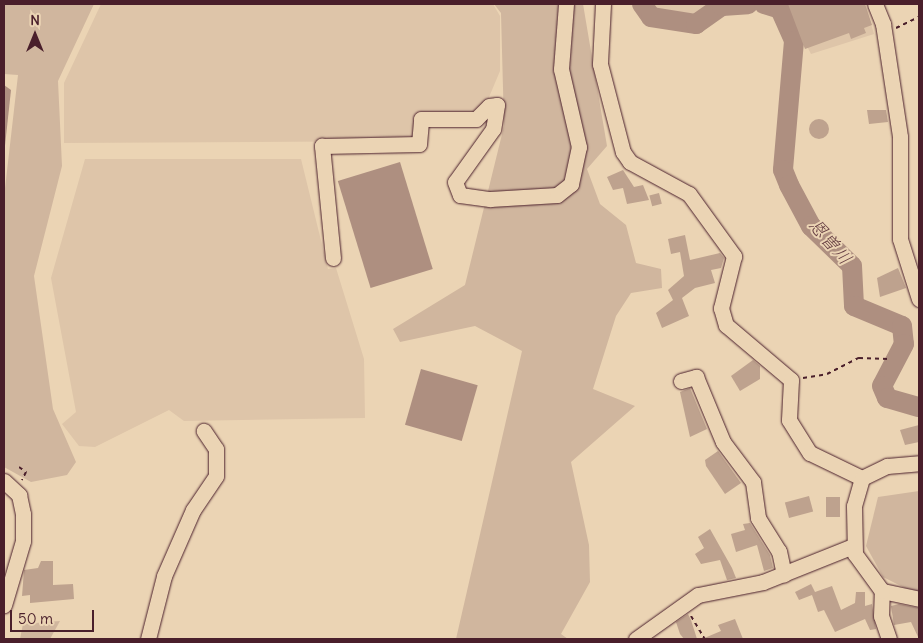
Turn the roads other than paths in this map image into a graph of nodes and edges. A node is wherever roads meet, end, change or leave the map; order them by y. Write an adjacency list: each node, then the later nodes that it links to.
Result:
1 (566, 4): 8 (street)
2 (594, 4): 5 (street)
3 (603, 4): 5 (street)
4 (875, 4): 7 (street)
5 (602, 32): 13 (street)
6 (892, 227): 7 (street)
7 (902, 248): 9 (street)
8 (333, 258)
9 (919, 299)
10 (681, 381): 16 (street)
11 (204, 430): 20 (street)
12 (919, 463): 13 (street)
13 (862, 478): 15 (street)
14 (4, 481): 19 (street)
15 (853, 546): 16 (street); 17 (street)
16 (784, 574): 21 (street)
17 (882, 591): 18 (street); 22 (street)
18 (919, 599)
19 (4, 604)
20 (148, 639)
21 (636, 639)
22 (889, 639)

